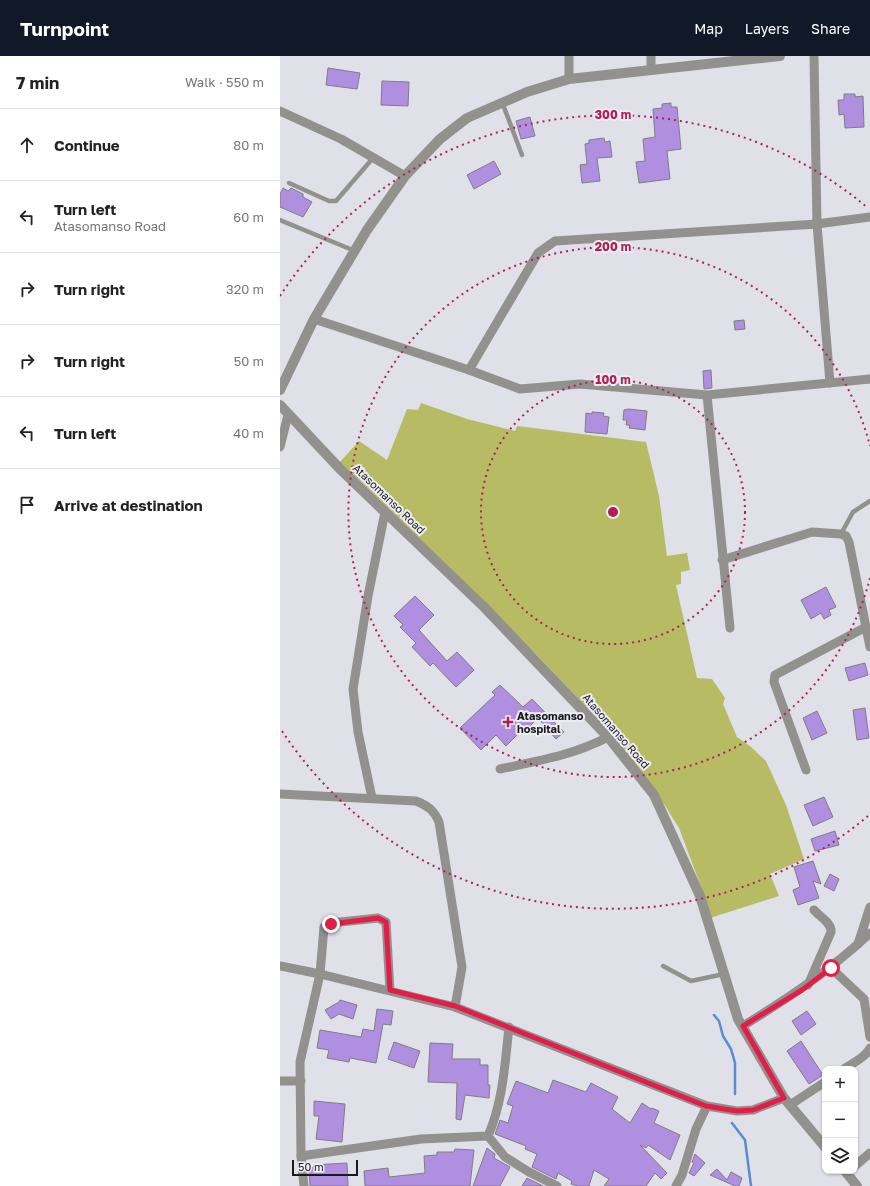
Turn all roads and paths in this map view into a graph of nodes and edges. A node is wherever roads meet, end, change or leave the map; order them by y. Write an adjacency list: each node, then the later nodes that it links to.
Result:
1 (569, 56): 6 (street)
2 (651, 56): 5 (street)
3 (780, 56): 5 (street)
4 (814, 56): 15 (street)
5 (651, 69): 6 (street)
6 (569, 79): 7 (street)
7 (502, 102): 9 (lane); 11 (street)
8 (280, 111): 10 (street)
9 (522, 154)
10 (373, 158): 11 (street); 12 (lane)
11 (405, 176): 16 (street)
12 (289, 183)
13 (870, 217): 15 (street)
14 (280, 220): 16 (lane)
15 (817, 224): 18 (street); 20 (street)
16 (355, 251): 17 (street)
17 (314, 319): 18 (street); 21 (street)
18 (469, 370): 22 (street)
19 (870, 379): 20 (street)
20 (830, 383): 22 (street)
21 (280, 390)
22 (707, 396): 29 (street)
23 (280, 405): 24 (street, Atasomanso Road)
24 (288, 415): 25 (street); 27 (street, Atasomanso Road)
25 (280, 447)
26 (870, 501): 28 (lane)
27 (385, 512): 33 (street, Atasomanso Road); 37 (street)
28 (841, 534): 29 (street); 30 (street)
29 (722, 560): 31 (street)
30 (866, 627): 32 (street); 35 (street)
31 (730, 628)
32 (870, 646)
33 (608, 737): 34 (street); 46 (street, Atasomanso Road)
34 (500, 769)
35 (806, 770)
36 (280, 794): 37 (street)
37 (372, 798): 49 (street)
38 (870, 907): 41 (street)
39 (814, 910): 47 (street)
40 (870, 933): 41 (street)
41 (858, 945): 44 (street)
42 (280, 966): 45 (street)
43 (663, 966): 46 (lane)
44 (831, 968): 47 (street); 52 (street)
45 (320, 974): 48 (street); 48 (street); 56 (street)
46 (724, 974): 50 (street, Atasomanso Road)
47 (808, 985): 50 (street)
48 (390, 990): 49 (street)
49 (455, 1006): 51 (street)
50 (743, 1026): 58 (street, Atasomanso Road)
51 (509, 1027): 59 (street); 60 (street)
52 (870, 1037)
53 (870, 1048): 54 (street)
54 (848, 1066)
55 (280, 1081): 56 (street)
56 (300, 1081): 63 (street)
57 (822, 1084): 58 (street)
58 (787, 1101): 59 (street); 61 (street, Atasomanso Road)
59 (706, 1106): 68 (street)
60 (488, 1136): 63 (street); 67 (street)
61 (822, 1143)
62 (870, 1153): 64 (street)
63 (301, 1156): 66 (street)
64 (858, 1163)
65 (848, 1174): 69 (street)
66 (304, 1186)
67 (558, 1186)
68 (676, 1186)
69 (857, 1186)

